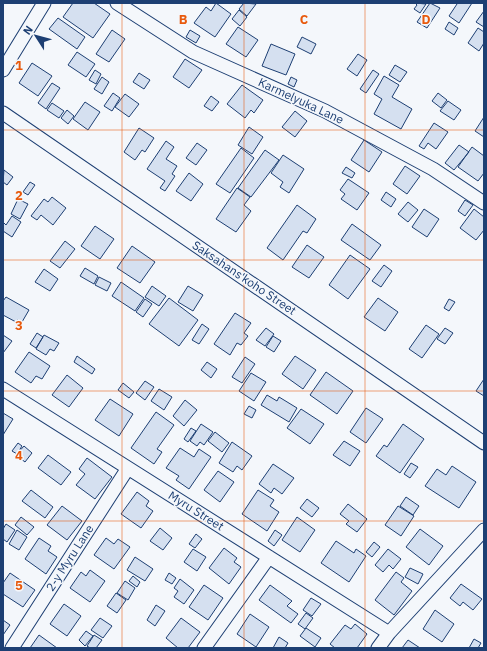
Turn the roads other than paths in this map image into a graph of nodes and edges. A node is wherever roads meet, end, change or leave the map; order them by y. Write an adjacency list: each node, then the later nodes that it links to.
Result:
1 (44, 3): 3 (street)
2 (117, 3): 5 (street, Karmelyuka Lane)
3 (3, 70)
4 (3, 113): 7 (street, Saksahansʹkoho Street)
5 (484, 204)
6 (3, 390): 8 (street, Myru Street)
7 (484, 443)
8 (128, 468): 10 (street, Myru Street); 12 (street, 2-y Myru Lane)
9 (484, 530): 11 (street)
10 (269, 557): 11 (street, Myru Street); 13 (street)
11 (389, 632): 14 (street)
12 (12, 648)
13 (204, 648)
14 (378, 648)

